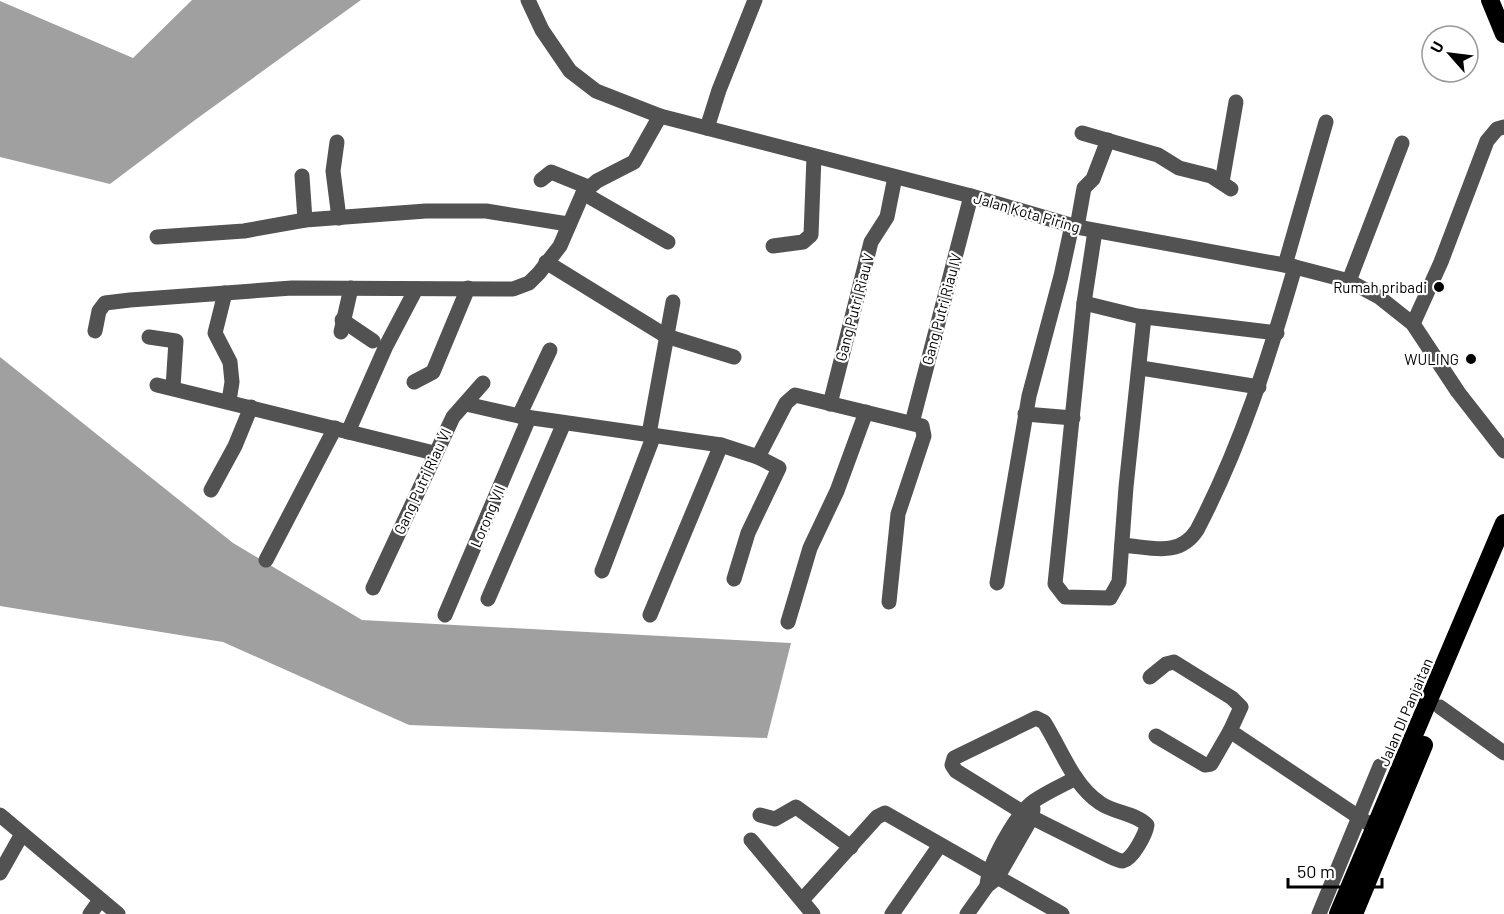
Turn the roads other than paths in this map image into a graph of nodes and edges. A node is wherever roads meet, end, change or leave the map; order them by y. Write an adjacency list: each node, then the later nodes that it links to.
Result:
1 (528, 0): 6 (street, Jalan Kota Piring)
2 (755, 0): 9 (street)
3 (1490, 0): 4 (highway)
4 (1504, 34)
5 (1236, 102): 11 (street)
6 (660, 116): 9 (street, Jalan Kota Piring); 18 (street)
7 (1326, 122): 29 (street)
8 (1504, 126): 38 (street)
9 (708, 129): 14 (street, Jalan Kota Piring)
10 (1082, 134): 11 (street)
11 (1108, 140): 23 (street)
12 (337, 142): 20 (street)
13 (1402, 143): 30 (street)
14 (814, 156): 16 (street, Jalan Kota Piring); 27 (street)
15 (302, 176): 21 (street)
16 (895, 177): 19 (street, Jalan Kota Piring); 54 (street, Gang Putri Riau V)
17 (541, 180): 18 (street)
18 (586, 190): 22 (street); 26 (street)
19 (971, 196): 23 (street, Jalan Kota Piring); 61 (street, Gang Putri Riau IV)
20 (339, 218): 21 (street); 22 (street)
21 (305, 220): 25 (street)
22 (568, 224): 28 (street)
23 (1074, 226): 24 (street, Jalan Kota Piring); 57 (street)
24 (1095, 231): 29 (street, Jalan Kota Piring); 36 (street)
25 (157, 237)
26 (668, 242)
27 (773, 246)
28 (546, 262): 32 (street); 41 (street)
29 (1290, 266): 30 (street, Jalan Kota Piring); 40 (street)
30 (1349, 281): 38 (street, Jalan Kota Piring)
31 (351, 288): 33 (street); 34 (street); 43 (street)
32 (468, 288): 33 (street); 47 (street)
33 (416, 289): 62 (street)
34 (225, 293): 39 (street); 52 (street)
35 (673, 302): 41 (street)
36 (1084, 303): 37 (street); 59 (street)
37 (1144, 317): 40 (street); 46 (street)
38 (1413, 324): 65 (street, Jalan Kota Piring)
39 (95, 332)
40 (1276, 333): 51 (street)
41 (666, 336): 45 (street); 63 (street)
42 (149, 337): 50 (street)
43 (373, 341)
44 (550, 350): 58 (street, Lorong VII)
45 (734, 357)
46 (1141, 368): 51 (street); 70 (street)
47 (414, 382)
48 (483, 383): 53 (street, Gang Putri Riau VI)
49 (157, 384): 50 (street)
50 (173, 387): 52 (street)
51 (1259, 387): 70 (street)
52 (229, 401): 55 (street)
53 (466, 404): 58 (street); 66 (street, Gang Putri Riau VI)
54 (830, 404): 56 (street); 67 (street)
55 (251, 407): 62 (street); 68 (street)
56 (866, 412): 61 (street); 81 (street)
57 (1025, 414): 59 (street); 75 (street)
58 (524, 417): 60 (street); 79 (street, Lorong VII)
59 (1073, 418): 70 (street)
60 (564, 423): 63 (street); 77 (street)
61 (912, 423): 78 (street)
62 (341, 430): 66 (street); 72 (street)
63 (651, 434): 64 (street); 73 (street)
64 (721, 445): 67 (street); 80 (street)
65 (1504, 451)
66 (434, 453): 76 (street, Gang Putri Riau VI)
67 (758, 457): 74 (street)
68 (211, 490)
69 (1504, 523): 93 (highway, Jalan DI Panjaitan)
70 (1122, 545)
71 (1504, 556): 83 (highway, Jalan DI Panjaitan)
72 (266, 560)
73 (602, 571)
74 (734, 579)
75 (997, 583)
76 (373, 588)
77 (488, 599)
78 (889, 602)
79 (445, 615)
80 (650, 615)
81 (788, 622)
82 (1150, 677): 84 (street)
83 (1440, 707): 86 (street); 110 (highway, Jalan DI Panjaitan)
84 (1230, 731): 85 (street); 92 (street)
85 (1156, 736)
86 (1504, 753)
87 (1380, 766): 92 (street)
88 (1076, 778): 91 (street); 91 (street); 91 (street)
89 (759, 814): 97 (street)
90 (0, 815): 94 (street)
91 (1027, 815): 99 (street)
92 (1359, 817): 93 (street); 108 (street)
93 (1375, 828): 109 (highway, Jalan DI Panjaitan)
94 (22, 834): 98 (street); 101 (street)
95 (751, 840): 100 (street)
96 (940, 845): 97 (street); 99 (street); 106 (street)
97 (851, 847): 100 (street)
98 (0, 873)
99 (991, 879): 102 (street); 107 (street)
100 (803, 899): 105 (street)
101 (100, 900): 103 (street); 104 (street)
102 (1058, 913)
103 (90, 914)
104 (118, 914)
105 (813, 914)
106 (892, 914)
107 (967, 914)
108 (1319, 914)
109 (1338, 914)
110 (1354, 914)

